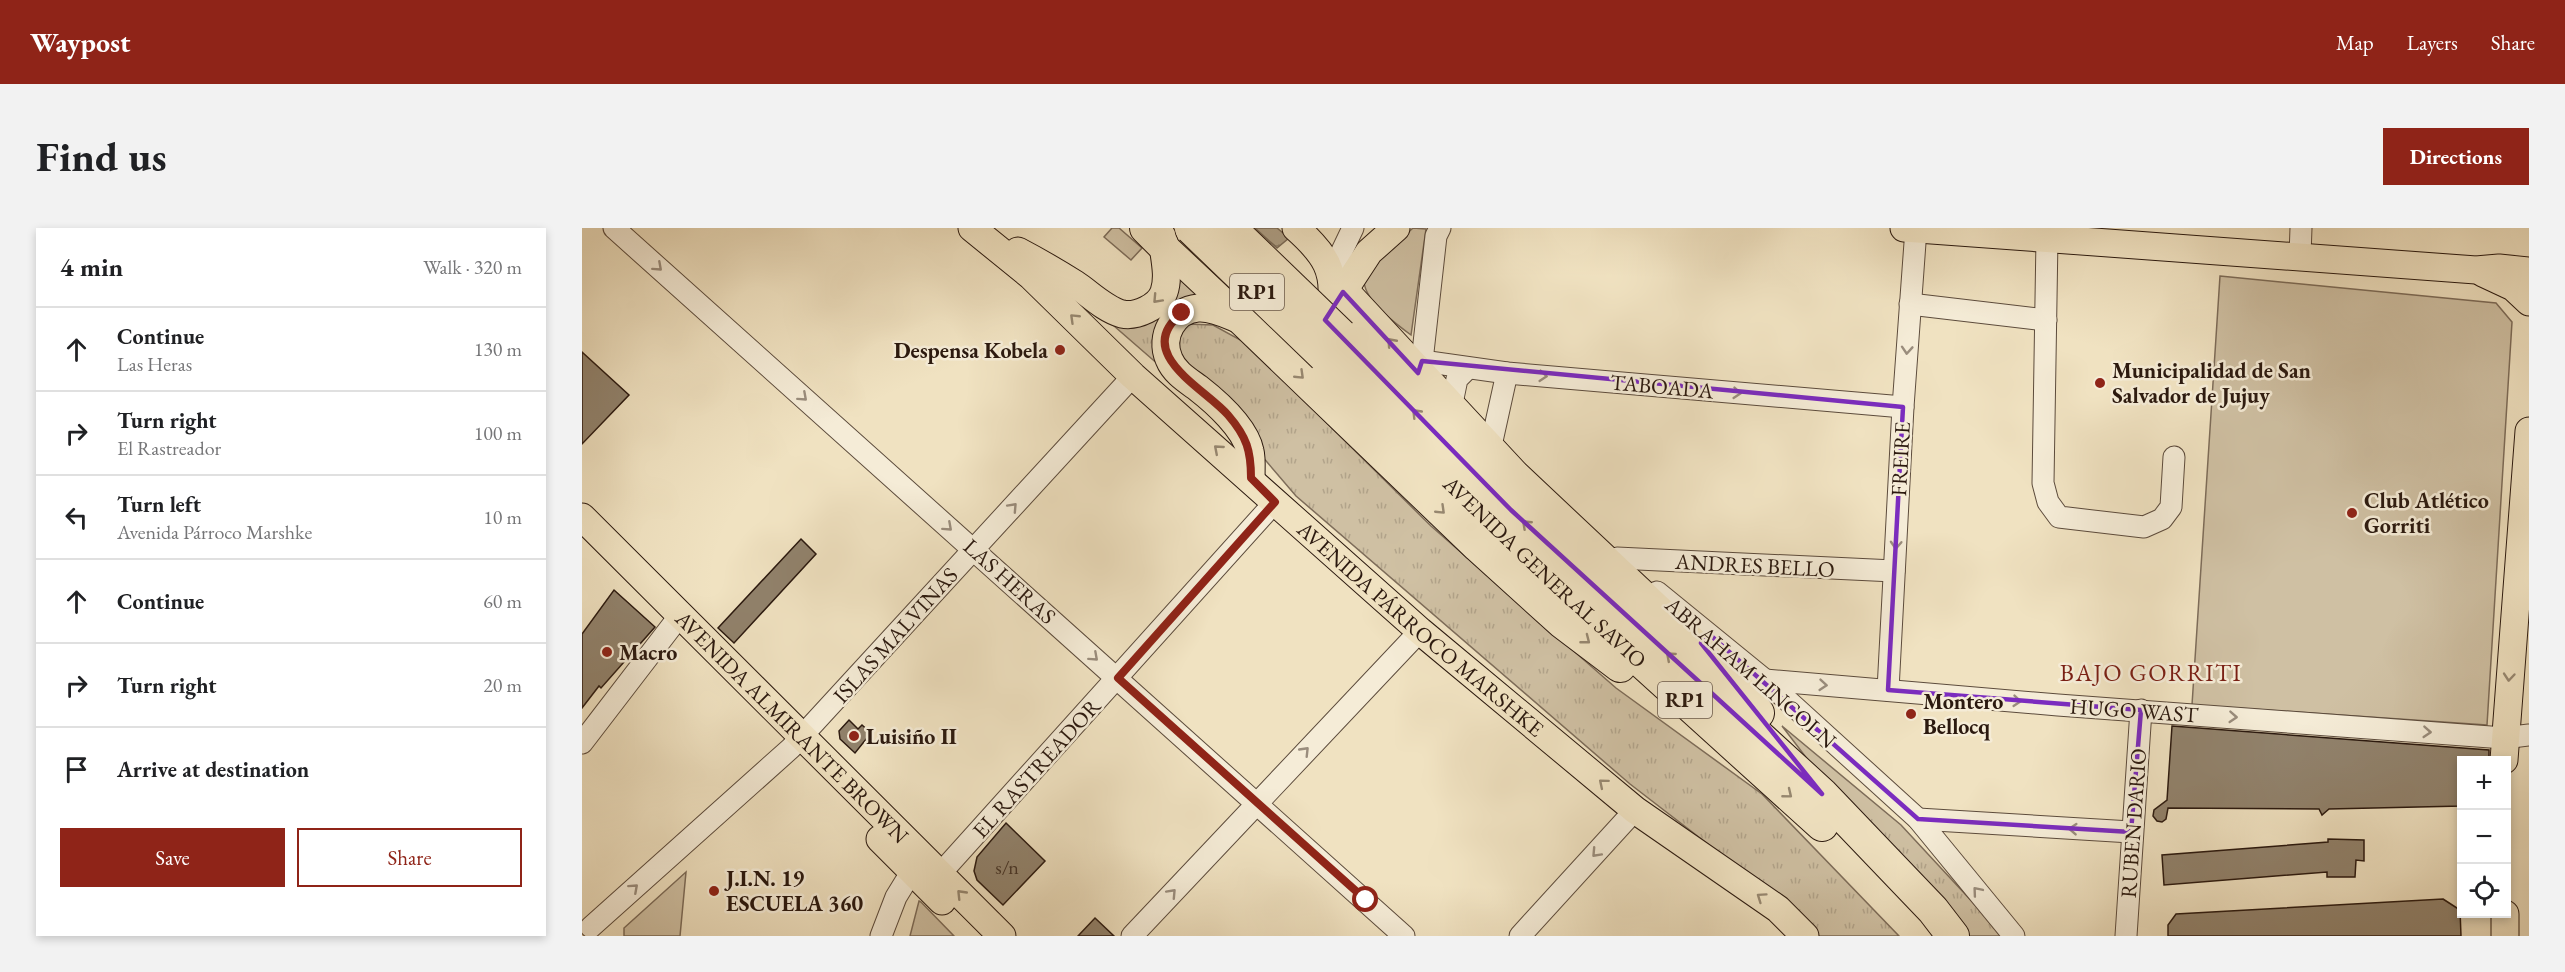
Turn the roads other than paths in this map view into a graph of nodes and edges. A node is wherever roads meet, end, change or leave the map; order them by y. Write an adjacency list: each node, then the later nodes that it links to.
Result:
1 (614, 228): 33 (street, LAS HERAS, one-way to 33)
2 (973, 228): 11 (main road, one-way to 2); 24 (main road, AVENIDA PÁRROCO MARSHKE, one-way to 2)
3 (1191, 228): 27 (highway, AVENIDA GENERAL SAVIO / RP1, bridge)
4 (1230, 228): 27 (highway, AVENIDA GENERAL SAVIO / RP1, one-way to 4, bridge)
5 (1296, 228): 16 (main road)
6 (1353, 228): 16 (street)
7 (1396, 228): 16 (main road)
8 (1440, 228): 21 (street)
9 (1910, 228): 12 (main road); 18 (street, FREIRE)
10 (2301, 228): 13 (street)
11 (1157, 233): 19 (main road)
12 (2058, 235): 13 (main road); 20 (street)
13 (2300, 256): 14 (main road)
14 (2476, 270): 15 (main road); 17 (main road)
15 (2529, 271)
16 (1335, 290): 19 (main road); 21 (highway, one-way to 16)
17 (2529, 302)
18 (1910, 304): 20 (street); 25 (street, FREIRE, one-way to 25)
19 (1243, 320): 29 (main road); 45 (highway, one-way to 45)
20 (2046, 320): 28 (street)
21 (1420, 367): 22 (street, TABOADA); 27 (highway)
22 (1468, 368): 23 (street, TABOADA); 27 (street)
23 (1507, 373): 25 (street, TABOADA, one-way to 25); 27 (street)
24 (1133, 376): 29 (main road, AVENIDA PÁRROCO MARSHKE, one-way to 24); 33 (street, ISLAS MALVINAS, one-way to 24)
25 (1903, 407): 35 (street, FREIRE, one-way to 35)
26 (2529, 431): 44 (main road, one-way to 44)
27 (1461, 440): 34 (street, ABRAHAM LINCOLN); 45 (highway, AVENIDA GENERAL SAVIO / RP1, one-way to 45); 61 (highway)
28 (2174, 457)
29 (1251, 478): 30 (main road, AVENIDA PÁRROCO MARSHKE)
30 (1275, 502): 37 (main road, AVENIDA PÁRROCO MARSHKE); 38 (street, EL RASTREADOR)
31 (582, 517): 36 (main road, AVENIDA ALMIRANTE BROWN)
32 (582, 541): 36 (main road, AVENIDA ALMIRANTE BROWN)
33 (974, 549): 38 (street, LAS HERAS, one-way to 38); 43 (street, ISLAS MALVINAS)
34 (1617, 558): 35 (street, ANDRES BELLO); 39 (street, ABRAHAM LINCOLN)
35 (1894, 571): 40 (street, FREIRE)
36 (676, 620): 42 (street); 43 (main road, AVENIDA ALMIRANTE BROWN)
37 (1420, 631): 46 (street, one-way to 37); 47 (main road, AVENIDA PÁRROCO MARSHKE, one-way to 37)
38 (1118, 678): 46 (street, LAS HERAS); 50 (street, EL RASTREADOR)
39 (1765, 680): 40 (street, HUGO WAST, one-way to 40); 48 (street, ABRAHAM LINCOLN)
40 (1888, 690): 41 (street, HUGO WAST, one-way to 41)
41 (2141, 710): 44 (street, HUGO WAST, one-way to 44); 49 (street, RUBEN DARIO)
42 (582, 742)
43 (797, 742): 50 (main road, AVENIDA ALMIRANTE BROWN); 52 (street, ISLAS MALVINAS, one-way to 43)
44 (2512, 745)
45 (1755, 764): 60 (highway, AVENIDA GENERAL SAVIO / RP1, one-way to 60)
46 (1256, 802): 56 (street, one-way to 46); 57 (street, LAS HERAS)
47 (1635, 810): 58 (street, one-way to 58); 59 (main road, AVENIDA PÁRROCO MARSHKE, one-way to 47)
48 (1918, 819): 49 (street, one-way to 48); 62 (street, ABRAHAM LINCOLN, one-way to 48)
49 (2131, 832): 63 (street, RUBEN DARIO)
50 (926, 872): 53 (street, EL RASTREADOR); 54 (main road, AVENIDA ALMIRANTE BROWN); 55 (main road, AVENIDA ALMIRANTE BROWN, one-way to 50)
51 (2505, 918): 64 (main road)
52 (590, 928)
53 (881, 936)
54 (977, 936)
55 (1002, 936)
56 (1132, 936)
57 (1404, 936)
58 (1520, 936)
59 (1804, 936)
60 (1928, 936)
61 (1953, 936)
62 (2014, 936)
63 (2126, 936)
64 (2505, 936)

